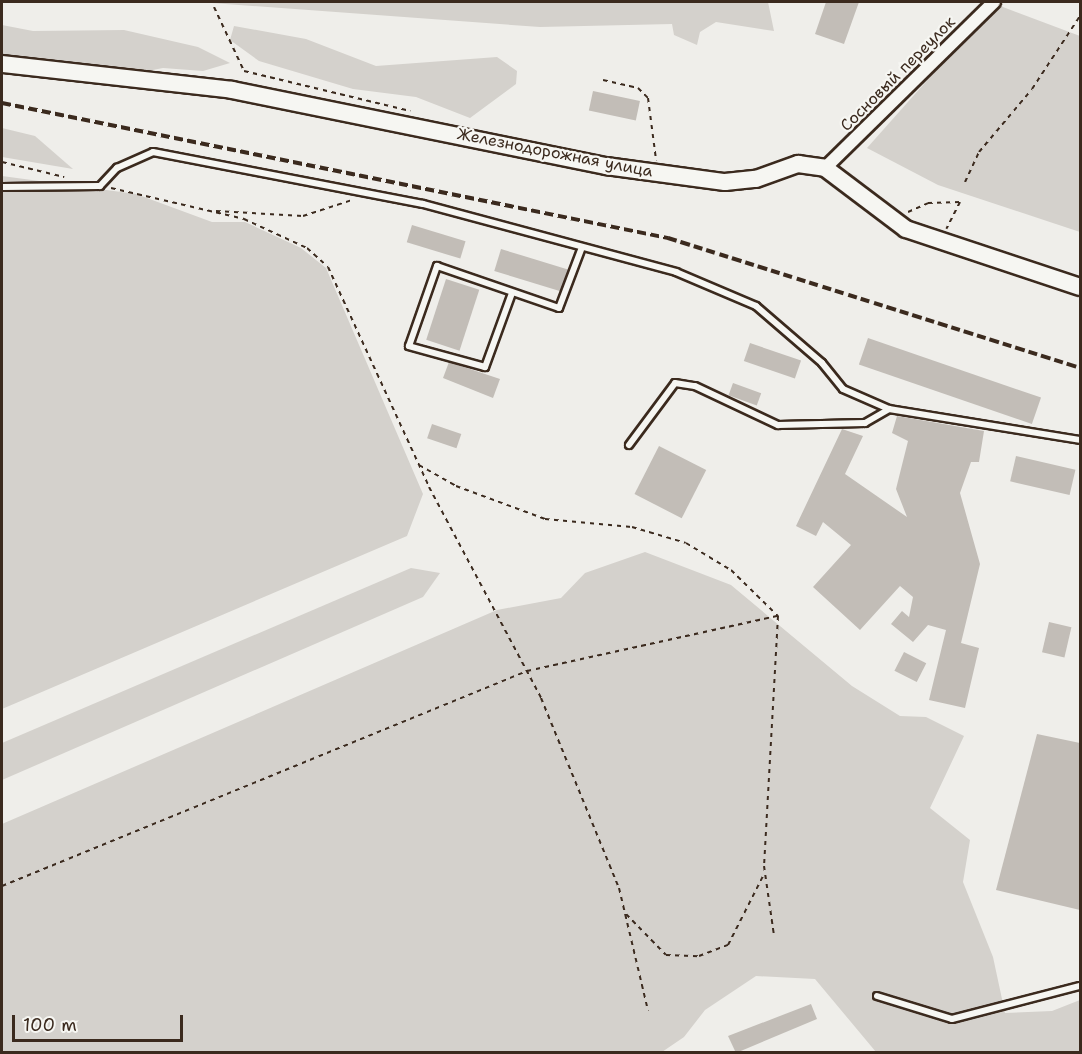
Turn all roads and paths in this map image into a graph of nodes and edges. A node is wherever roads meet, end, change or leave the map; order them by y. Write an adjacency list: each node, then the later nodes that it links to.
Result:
1 (994, 2): 8 (street, Сосновый переулок)
2 (214, 7): 6 (path)
3 (1080, 16): 11 (path)
4 (2, 64): 8 (street, Железнодорожная улица)
5 (603, 80): 9 (path, Железнодорожная улица)
6 (417, 113)
7 (2, 162): 10 (path)
8 (825, 168): 16 (street)
9 (657, 169)
10 (69, 178)
11 (966, 182)
12 (100, 186): 13 (lane); 14 (lane); 15 (path)
13 (2, 187)
14 (365, 194): 15 (path); 18 (lane)
15 (192, 209): 24 (path)
16 (888, 218): 17 (street); 17 (path)
17 (939, 241): 19 (street)
18 (582, 247): 20 (lane); 21 (lane)
19 (1080, 287)
20 (512, 293): 20 (lane)
21 (889, 409): 22 (lane); 23 (lane)
22 (1080, 440)
23 (629, 445)
24 (419, 465): 25 (path); 26 (path)
25 (778, 616): 26 (path); 27 (path)
26 (527, 671): 28 (path); 29 (path)
27 (765, 874): 29 (path); 30 (path)
28 (2, 886)
29 (624, 912): 33 (path)
30 (774, 935)
31 (1080, 986): 32 (lane)
32 (877, 996)
33 (648, 1011)

